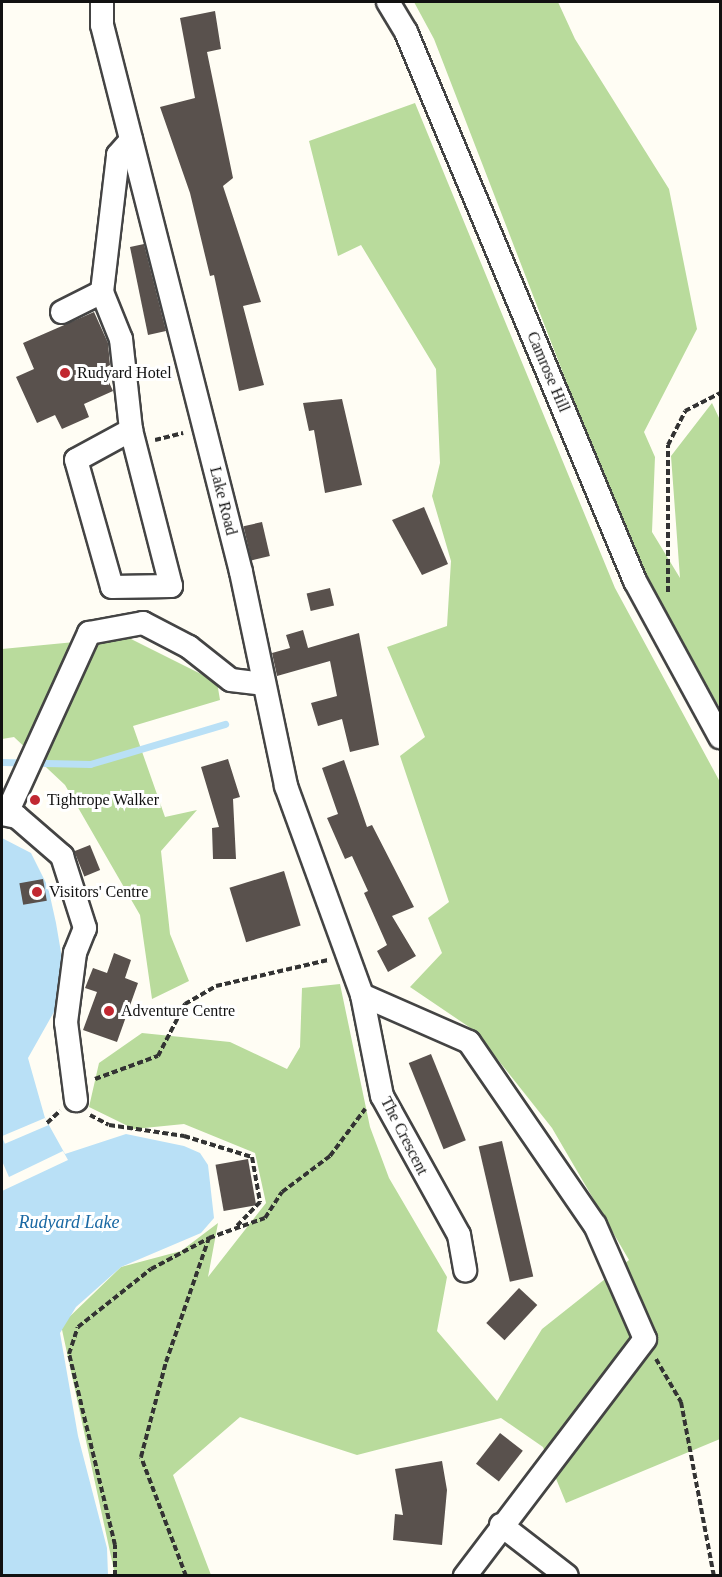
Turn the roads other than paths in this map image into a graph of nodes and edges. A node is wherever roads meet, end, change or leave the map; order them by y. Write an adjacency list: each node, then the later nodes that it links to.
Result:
1 (102, 2): 3 (street, Lake Road)
2 (388, 2): 8 (street, Camrose Hill)
3 (131, 140): 4 (street); 7 (street, Lake Road)
4 (102, 292): 5 (street); 6 (street)
5 (62, 312)
6 (133, 437): 6 (street)
7 (263, 684): 9 (street); 10 (street, Lake Road)
8 (720, 737)
9 (4, 814): 11 (street)
10 (362, 995): 12 (street, The Crescent); 13 (street)
11 (68, 1105)
12 (465, 1270)
13 (501, 1526): 14 (street); 15 (street)
14 (465, 1575)
15 (567, 1575)

